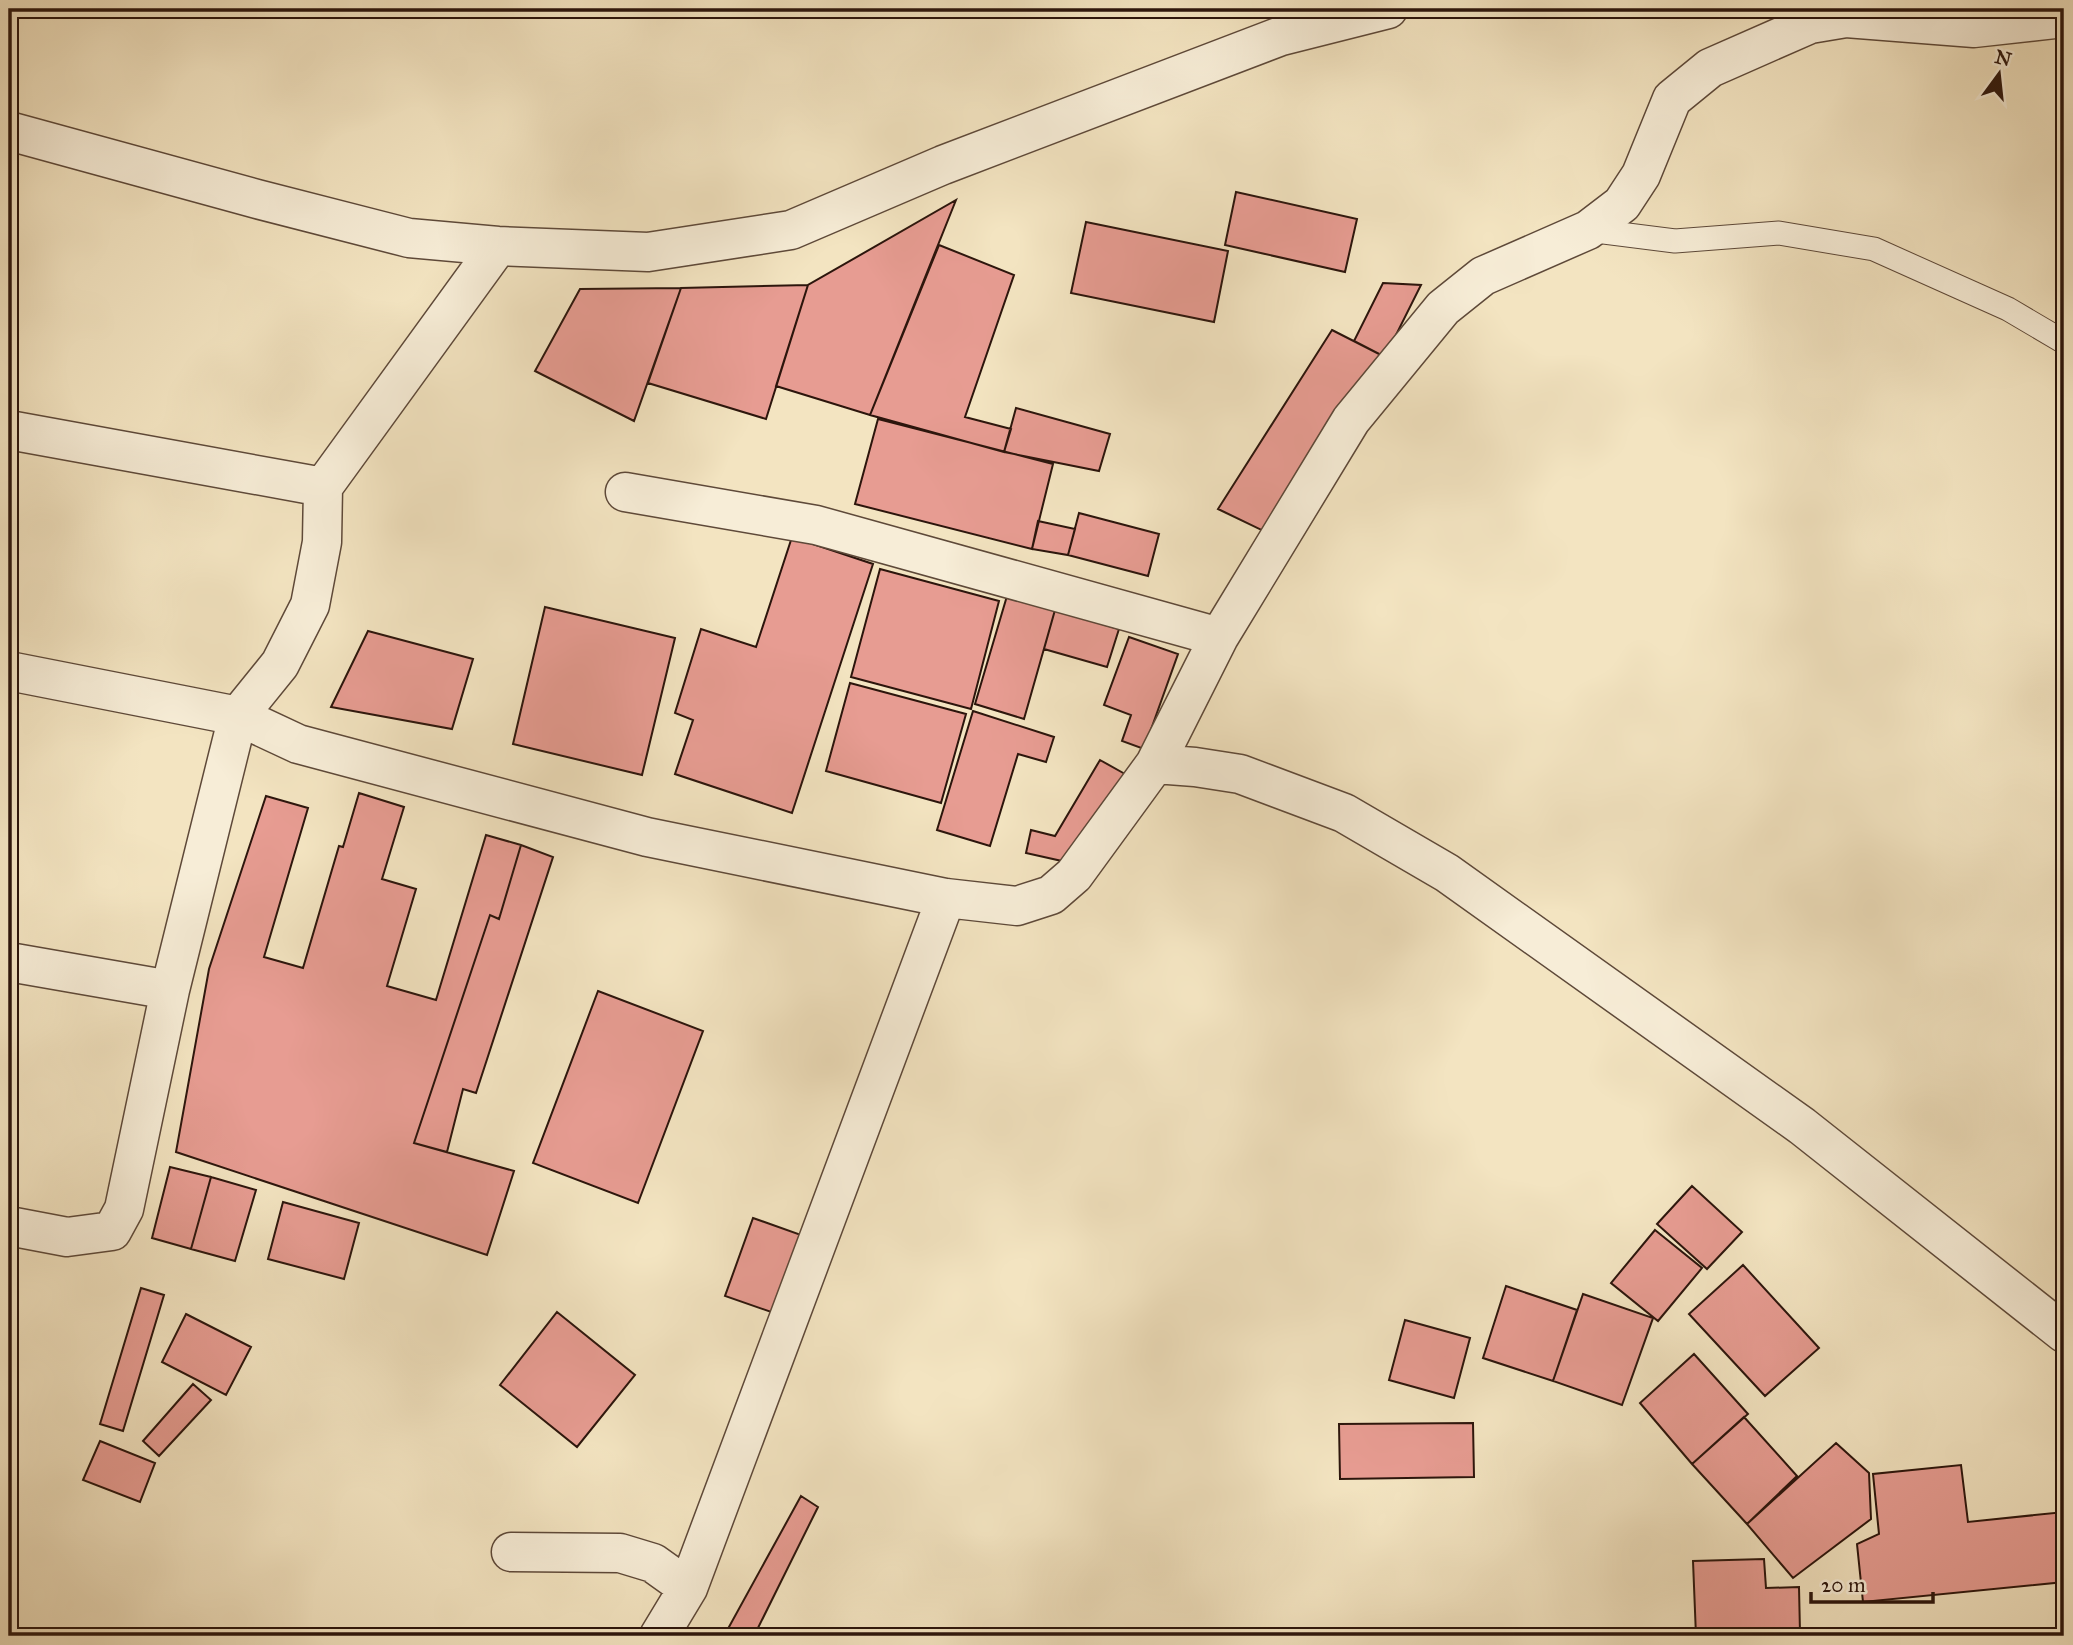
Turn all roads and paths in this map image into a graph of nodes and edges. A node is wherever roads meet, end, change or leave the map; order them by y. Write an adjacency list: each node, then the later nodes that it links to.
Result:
1 (1388, 9): 4 (street)
2 (1838, 13): 3 (street); 6 (street)
3 (2064, 18)
4 (1277, 22): 7 (street)
5 (9, 131): 7 (street)
6 (1588, 230): 8 (lane); 12 (street)
7 (498, 246): 10 (street)
8 (2064, 342)
9 (9, 430): 10 (street)
10 (323, 487): 14 (street)
11 (625, 492): 12 (street)
12 (1219, 637): 15 (street)
13 (9, 671): 14 (street)
14 (238, 716): 16 (street); 18 (street)
15 (1155, 764): 16 (street); 20 (street)
16 (946, 898): 22 (street)
17 (9, 962): 18 (street)
18 (170, 990): 19 (street)
19 (9, 1226)
20 (2064, 1333)
21 (511, 1552): 22 (street)
22 (688, 1588): 23 (street)
23 (659, 1636)

